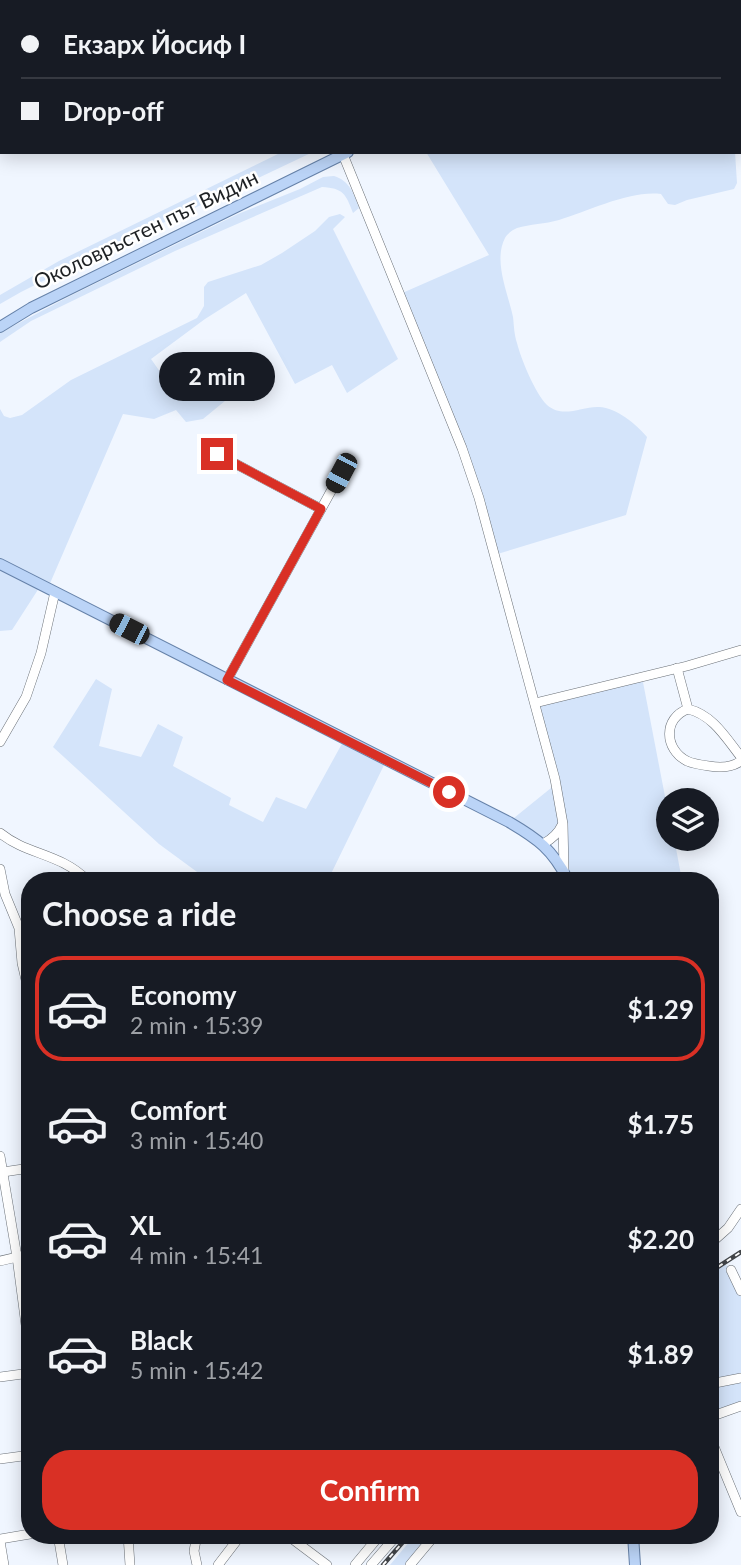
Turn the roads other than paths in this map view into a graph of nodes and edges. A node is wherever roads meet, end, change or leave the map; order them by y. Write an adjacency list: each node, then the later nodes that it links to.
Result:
1 (343, 154): 3 (main road, Околовръстен път Видин)
2 (345, 154): 12 (street)
3 (0, 327)
4 (217, 454): 6 (street)
5 (341, 473): 6 (street)
6 (321, 509): 11 (street)
7 (0, 564): 8 (main road)
8 (55, 592): 11 (main road); 14 (street)
9 (741, 650): 10 (street)
10 (677, 668): 12 (street); 13 (street)
11 (227, 680): 18 (main road)
12 (535, 703): 16 (street)
13 (688, 709): 15 (street); 15 (street)
14 (0, 742)
15 (741, 759)
16 (563, 824): 18 (street); 22 (street)
17 (0, 833): 20 (street)
18 (543, 844): 21 (main road)
19 (0, 869): 23 (street)
20 (76, 872)
21 (564, 872)
22 (566, 872)
23 (21, 938)
24 (0, 1156): 26 (street)
25 (21, 1169): 26 (street)
26 (3, 1172): 30 (street)
27 (741, 1209): 28 (street)
28 (719, 1236)
29 (21, 1256): 30 (street)
30 (18, 1257): 31 (street); 33 (street)
31 (0, 1261)
32 (731, 1270): 34 (street)
33 (21, 1282)
34 (741, 1291)
35 (21, 1374): 36 (street)
36 (0, 1377)
37 (741, 1378): 38 (street)
38 (719, 1382)
39 (741, 1406): 40 (street)
40 (719, 1414)
41 (21, 1456): 42 (street)
42 (0, 1459)
43 (719, 1459): 44 (street)
44 (741, 1512)
45 (21, 1536): 46 (street)
46 (0, 1540): 56 (street)
47 (60, 1544): 57 (street)
48 (129, 1544): 58 (street)
49 (195, 1544): 59 (street)
50 (234, 1544): 60 (street)
51 (299, 1544): 61 (street)
52 (372, 1544): 62 (street)
53 (389, 1544): 63 (street)
54 (428, 1544): 64 (street)
55 (633, 1544): 65 (main road)
56 (4, 1565)
57 (63, 1565)
58 (130, 1565)
59 (197, 1565)
60 (218, 1565)
61 (327, 1565)
62 (355, 1565)
63 (371, 1565)
64 (410, 1565)
65 (635, 1565)

